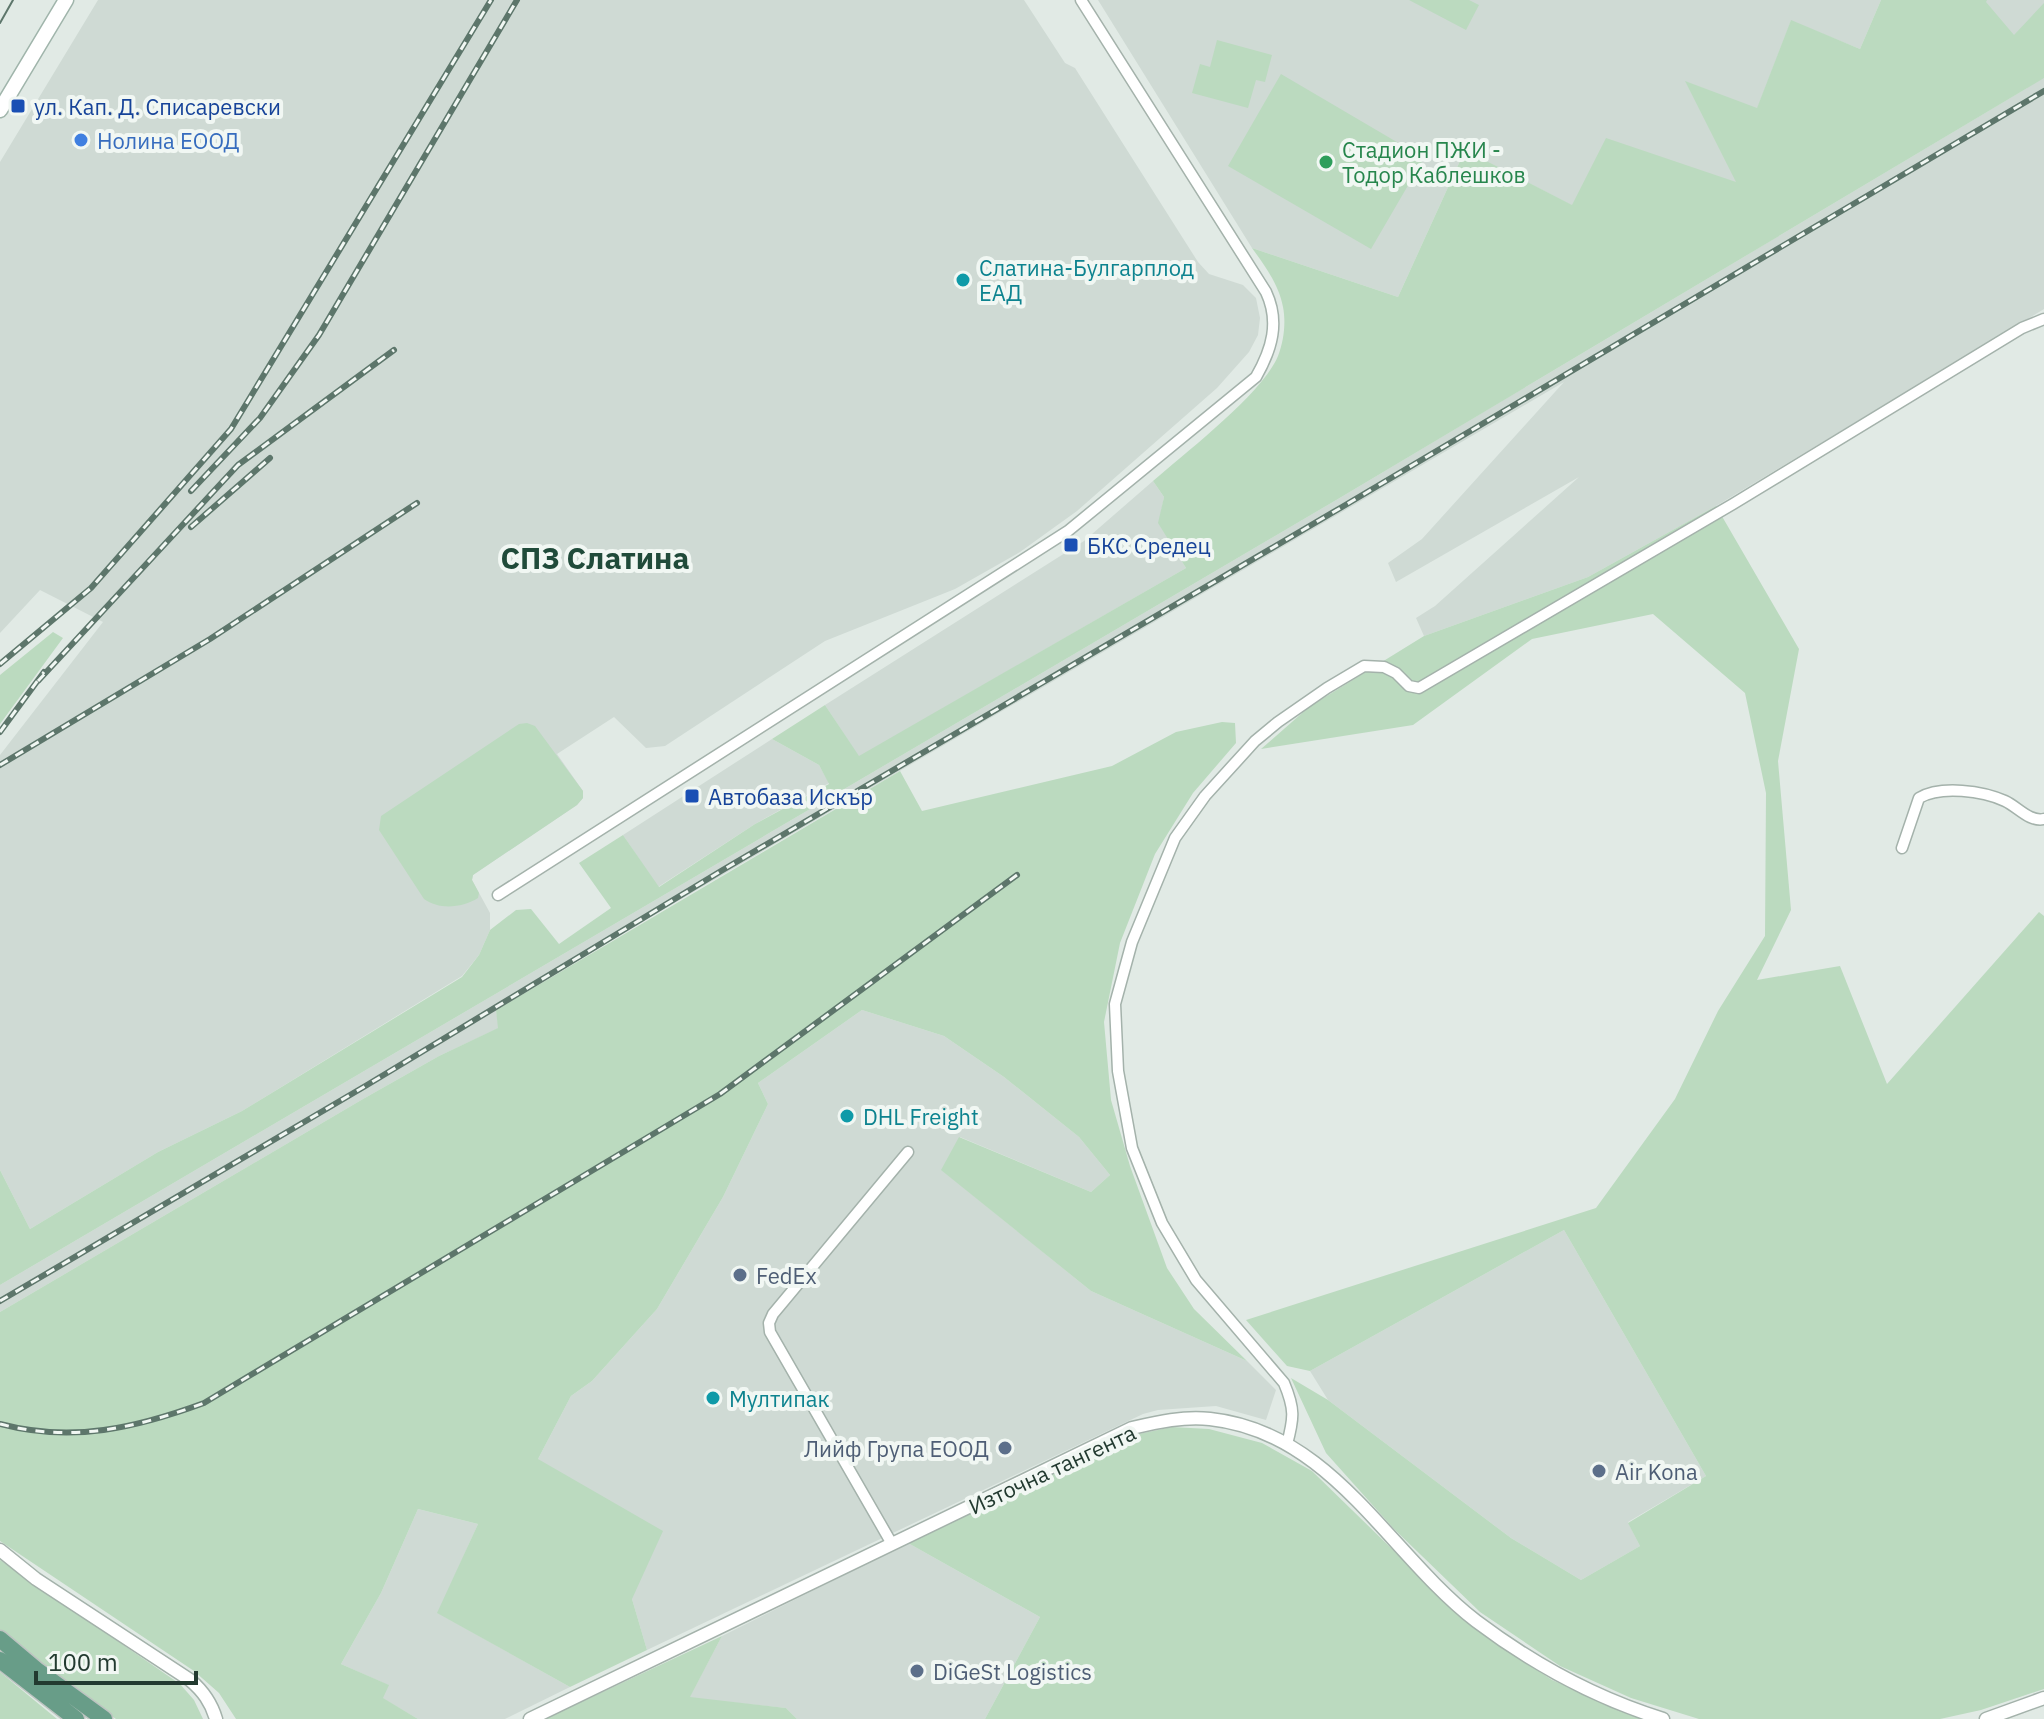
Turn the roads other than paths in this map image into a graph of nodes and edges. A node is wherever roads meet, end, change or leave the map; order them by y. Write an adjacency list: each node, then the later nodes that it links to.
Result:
1 (66, 0): 3 (main road)
2 (1081, 0): 7 (street)
3 (0, 110)
4 (2044, 319): 9 (street)
5 (2044, 819): 6 (street)
6 (1902, 848)
7 (498, 895)
8 (908, 1152): 10 (street)
9 (1287, 1444): 10 (street, Източна тангента); 19 (street, Източна тангента)
10 (892, 1544): 18 (street, Източна тангента)
11 (0, 1550): 17 (street)
12 (0, 1639): 16 (main road)
13 (0, 1660): 15 (main road)
14 (2044, 1698): 20 (street)
15 (76, 1719)
16 (104, 1719)
17 (216, 1719)
18 (530, 1719)
19 (1663, 1719)
20 (1986, 1719)

